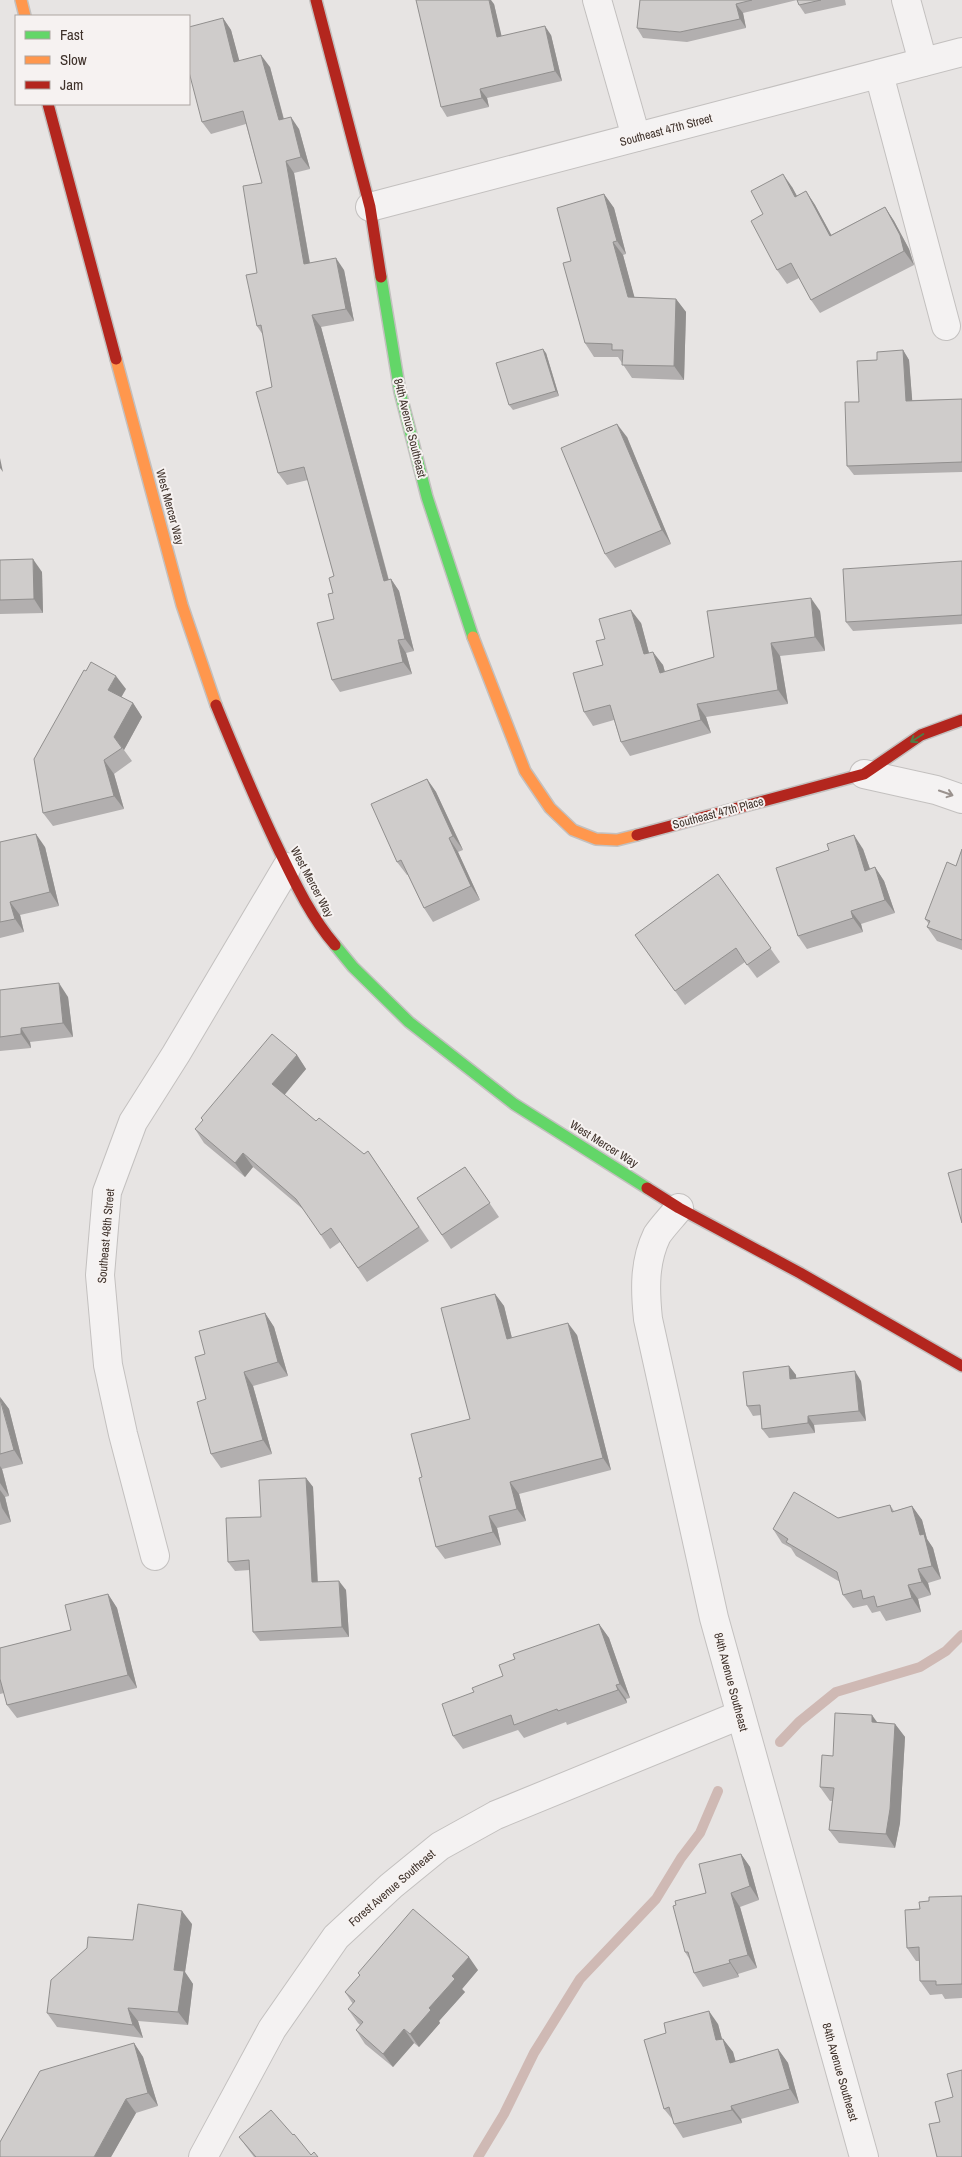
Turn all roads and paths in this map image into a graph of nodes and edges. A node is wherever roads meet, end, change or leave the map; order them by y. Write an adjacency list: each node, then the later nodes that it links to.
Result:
1 (20, 0): 5 (street)
2 (316, 0): 11 (street, 84th Avenue Southeast)
3 (596, 0): 10 (street)
4 (906, 0): 7 (street)
5 (25, 15)
6 (962, 52): 7 (street, Southeast 47th Street)
7 (923, 62): 8 (street, Southeast 47th Street)
8 (879, 74): 10 (street, Southeast 47th Street); 12 (street)
9 (48, 105): 17 (street, West Mercer Way)
10 (636, 137): 11 (street, Southeast 47th Street)
11 (370, 207): 16 (street, 84th Avenue Southeast)
12 (946, 326)
13 (962, 720): 14 (street, Southeast 47th Place, one-way to 14)
14 (864, 774): 15 (street, Southeast 47th Place, one-way to 15); 16 (street, Southeast 47th Place)
15 (962, 799)
16 (573, 830)
17 (287, 867): 18 (street, West Mercer Way); 20 (street, Southeast 48th Street)
18 (679, 1208): 19 (street, West Mercer Way); 21 (street, 84th Avenue Southeast)
19 (962, 1366)
20 (155, 1556)
21 (740, 1715): 22 (street, Forest Avenue Southeast); 23 (street, 84th Avenue Southeast)
22 (203, 2157)
23 (864, 2157)

